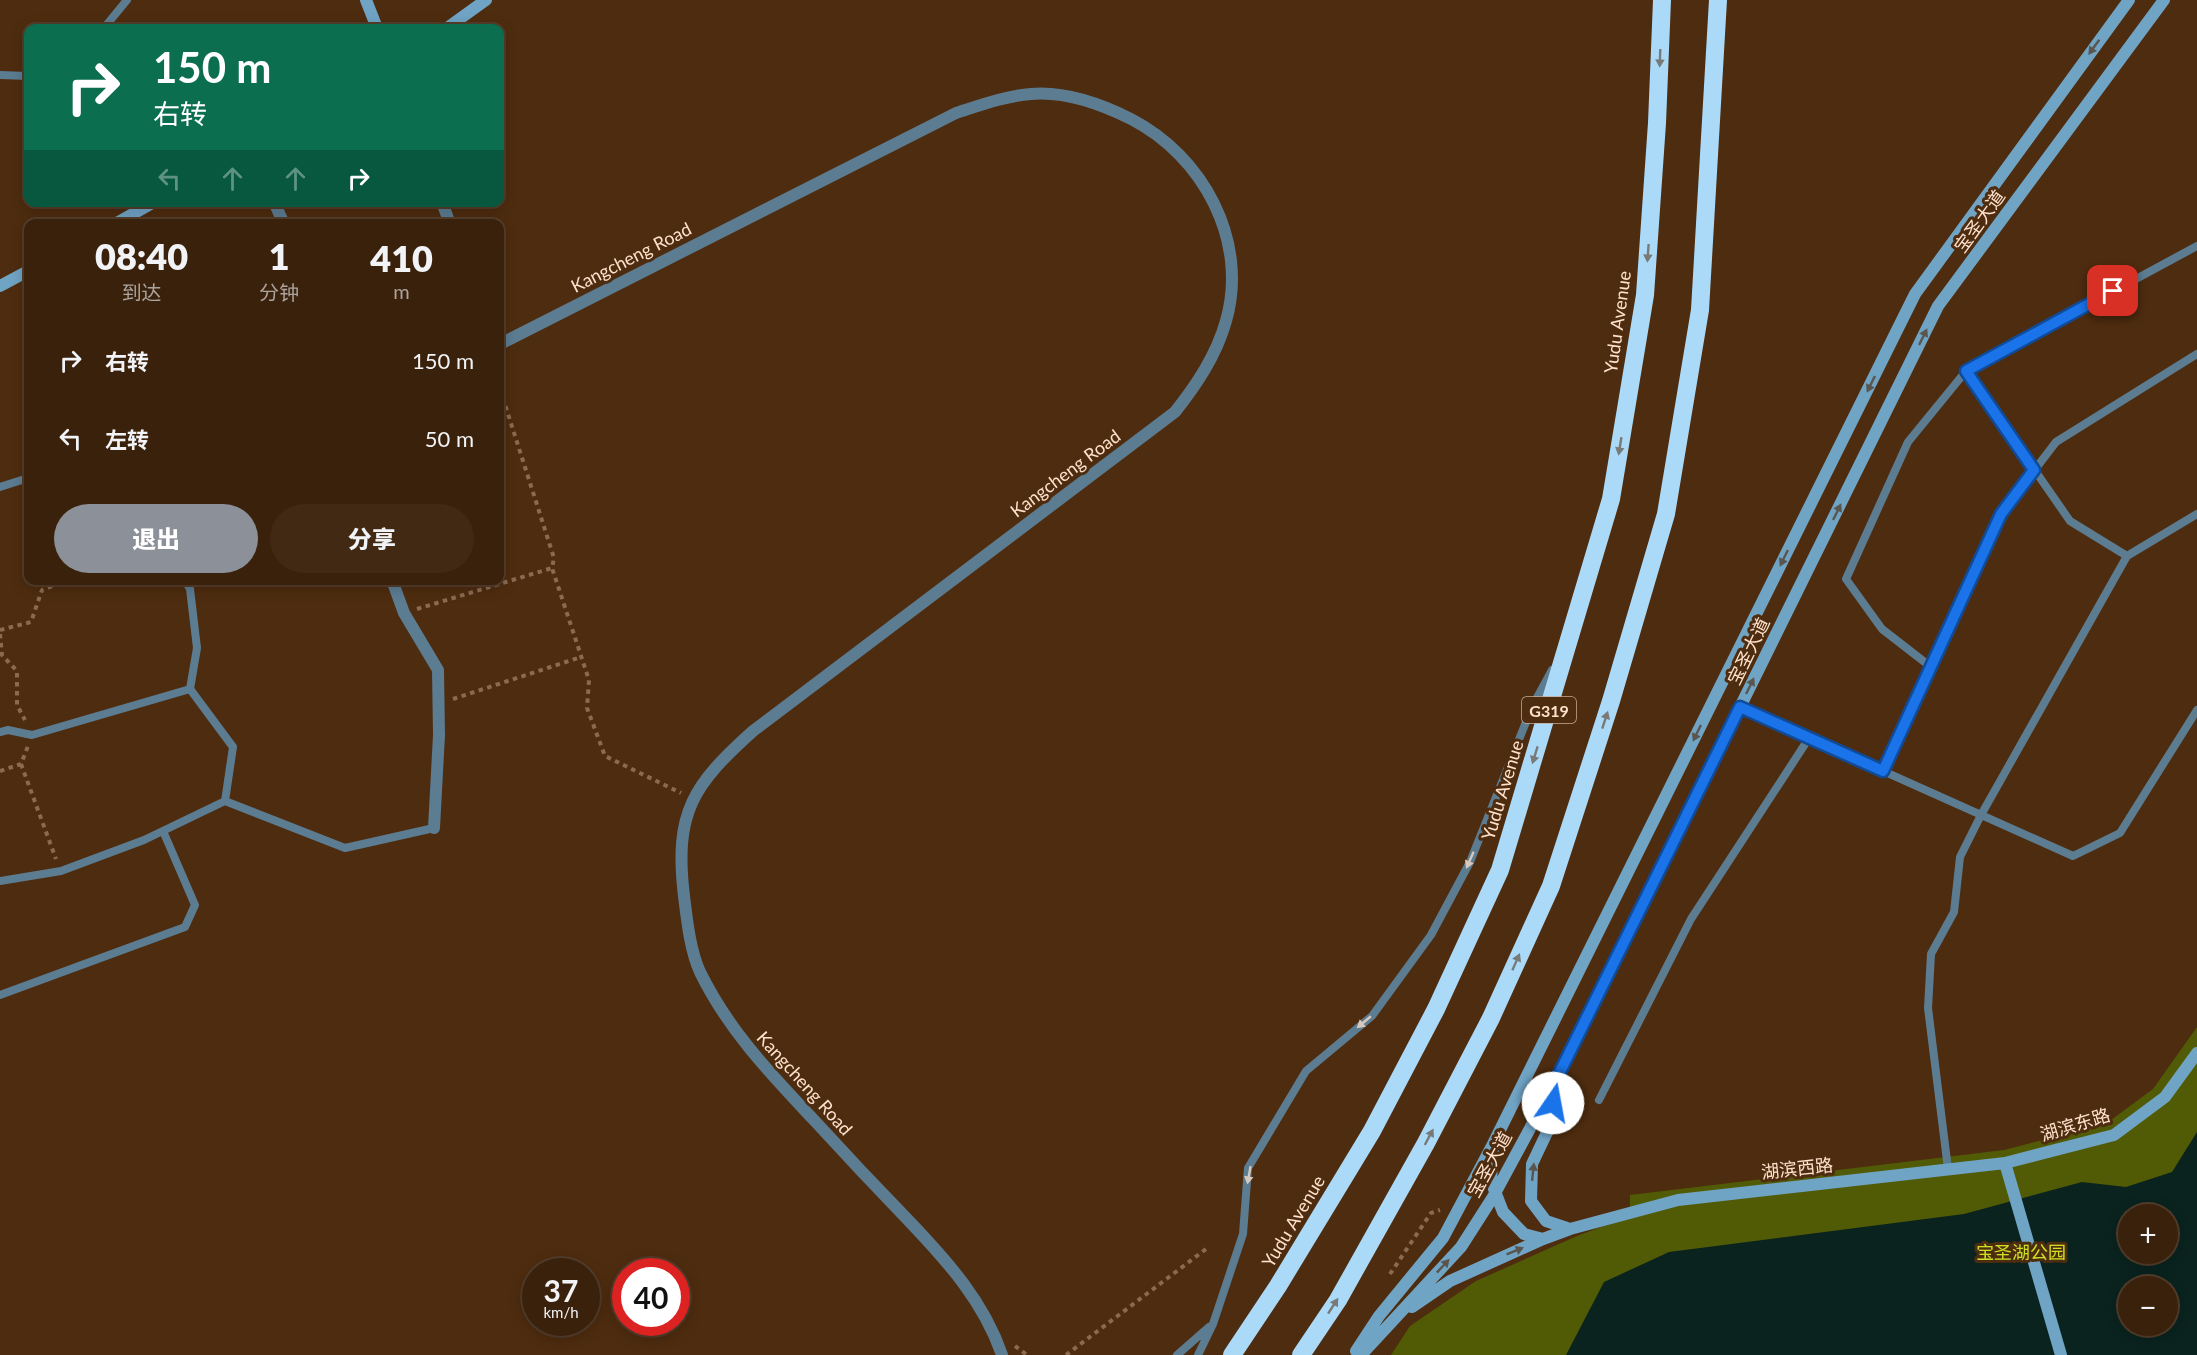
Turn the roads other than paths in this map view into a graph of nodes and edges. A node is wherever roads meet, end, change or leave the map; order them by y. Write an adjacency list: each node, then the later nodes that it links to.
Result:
1 (127, 0): 8 (lane)
2 (366, 0): 9 (main road)
3 (486, 0): 10 (main road)
4 (1662, 0): 28 (highway, Yudu Avenue / G319, one-way to 28)
5 (1718, 0): 57 (highway, G319, one-way to 5)
6 (2129, 0): 45 (main road, 宝圣大道, one-way to 45)
7 (2164, 0): 31 (main road, 宝圣大道, one-way to 7)
8 (107, 24)
9 (375, 24)
10 (453, 24)
11 (0, 75): 12 (lane)
12 (24, 76)
13 (145, 207): 14 (main road)
14 (124, 219)
15 (2197, 246): 20 (lane)
16 (24, 273): 17 (main road)
17 (0, 286)
18 (504, 342): 53 (street, Kangcheng Road)
19 (2197, 354): 21 (lane)
20 (1966, 371): 21 (lane); 29 (lane)
21 (2034, 470): 25 (lane); 29 (lane)
22 (24, 479): 23 (lane)
23 (0, 487)
24 (2197, 514): 25 (lane)
25 (2127, 556): 37 (lane)
26 (188, 585): 30 (lane)
27 (394, 585): 38 (street)
28 (1571, 634): 52 (lane, one-way to 52); 56 (highway, Yudu Avenue / G319, one-way to 56)
29 (1931, 667): 35 (lane)
30 (189, 689): 33 (lane); 36 (lane)
31 (1740, 707): 34 (lane); 43 (main road, 宝圣大道)
32 (2197, 710): 37 (lane)
33 (0, 732)
34 (1809, 738): 35 (lane); 44 (lane)
35 (1883, 771): 37 (lane)
36 (225, 801): 38 (lane); 39 (lane)
37 (1981, 815): 47 (lane)
38 (434, 828)
39 (163, 831): 40 (lane); 41 (lane)
40 (0, 881)
41 (0, 995)
42 (2197, 1053): 46 (main road, 湖滨东路)
43 (1555, 1082): 48 (main road, 宝圣大道); 49 (main road, one-way to 43)
44 (1599, 1100)
45 (1493, 1144): 48 (main road); 58 (main road, 宝圣大道)
46 (2005, 1163): 47 (main road, 湖滨西路); 60 (main road)
47 (1948, 1169): 49 (main road, 湖滨西路)
48 (1495, 1193): 50 (main road); 51 (main road, 宝圣大道, one-way to 48)
49 (1569, 1229): 50 (main road, 湖滨西路)
50 (1544, 1239): 51 (main road, 湖滨西路, one-way to 50)
51 (1391, 1321): 59 (main road, 宝圣大道)
52 (1213, 1324): 54 (lane); 55 (lane)
53 (1002, 1355)
54 (1176, 1355)
55 (1198, 1355)
56 (1232, 1355)
57 (1301, 1355)
58 (1353, 1355)
59 (1361, 1355)
60 (2061, 1355)

